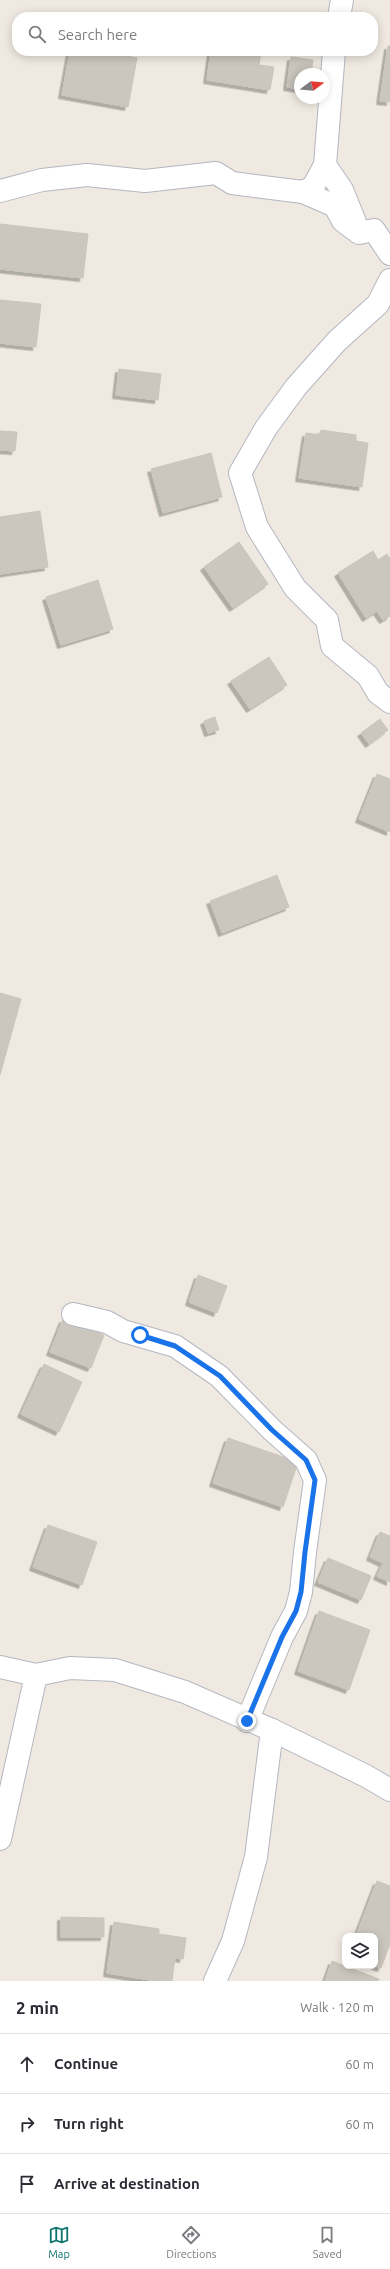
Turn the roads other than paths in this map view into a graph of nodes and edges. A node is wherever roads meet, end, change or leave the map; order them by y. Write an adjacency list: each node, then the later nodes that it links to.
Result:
1 (342, 0): 2 (street)
2 (340, 12)
3 (334, 56): 4 (street)
4 (325, 165): 6 (street); 7 (street)
5 (0, 191): 6 (street)
6 (303, 192): 7 (street)
7 (358, 233): 8 (street)
8 (390, 254)
9 (390, 280): 10 (street)
10 (386, 691)
11 (73, 1314): 14 (street)
12 (0, 1667): 13 (street)
13 (36, 1675): 14 (street); 17 (street)
14 (247, 1721): 15 (street)
15 (272, 1730): 16 (street); 18 (street)
16 (390, 1790)
17 (0, 1839)
18 (215, 1981)

